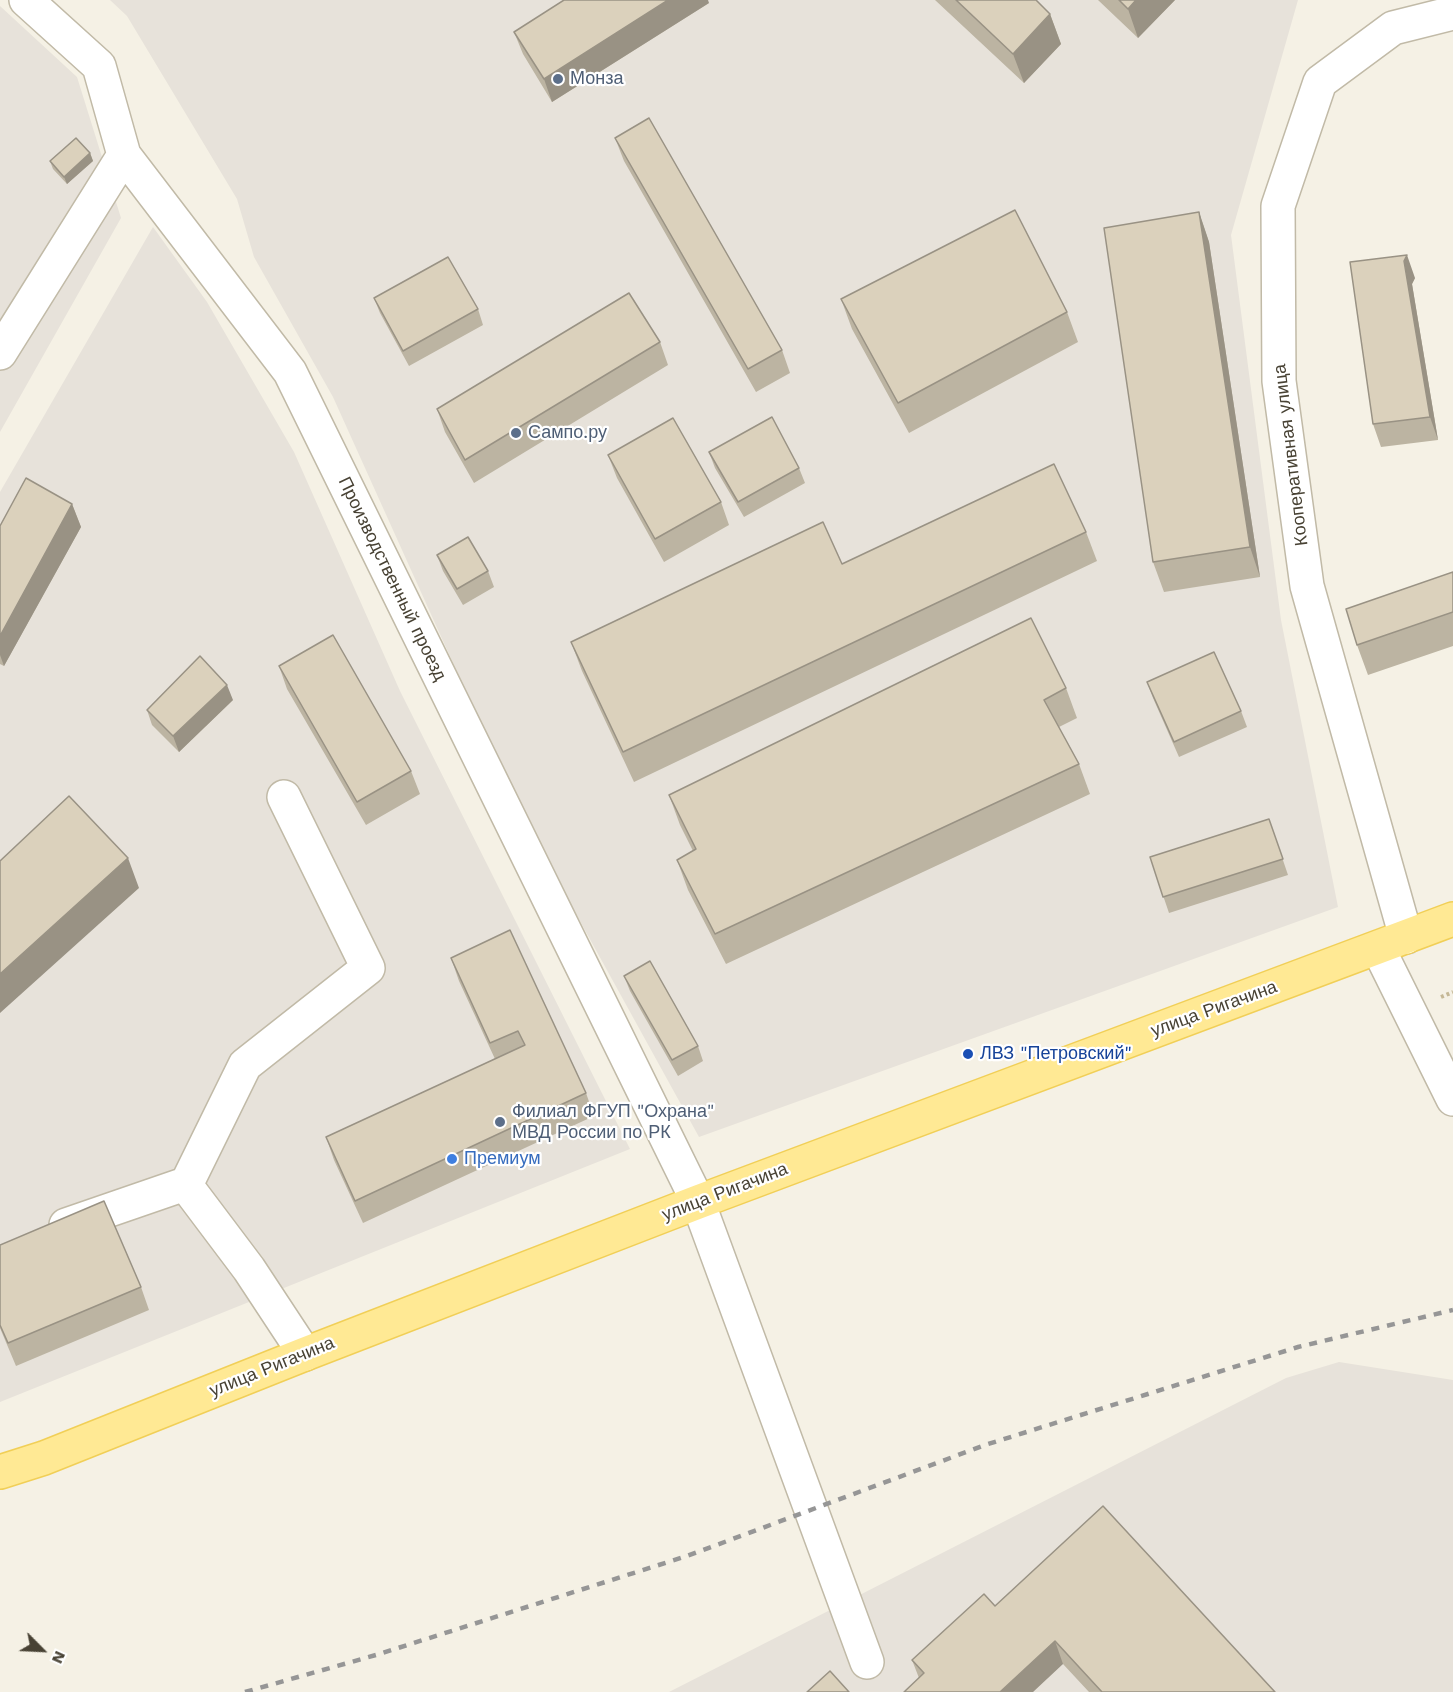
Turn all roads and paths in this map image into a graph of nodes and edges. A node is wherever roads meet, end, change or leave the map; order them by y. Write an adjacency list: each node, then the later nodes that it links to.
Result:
1 (26, 0): 3 (street, Производственный проезд)
2 (1453, 13): 7 (street, Кооперативная улица)
3 (124, 155): 4 (street); 10 (street, Производственный проезд)
4 (0, 353)
5 (285, 798): 9 (street)
6 (1453, 919): 7 (main road, улица Ригачина)
7 (1392, 942): 8 (street, Кооперативная улица); 10 (main road, улица Ригачина)
8 (1453, 1099)
9 (186, 1185): 11 (street); 12 (street)
10 (698, 1202): 12 (main road, улица Ригачина); 14 (street, Производственный проезд)
11 (35, 1235)
12 (305, 1354): 13 (main road, улица Ригачина)
13 (0, 1472)
14 (867, 1662)

